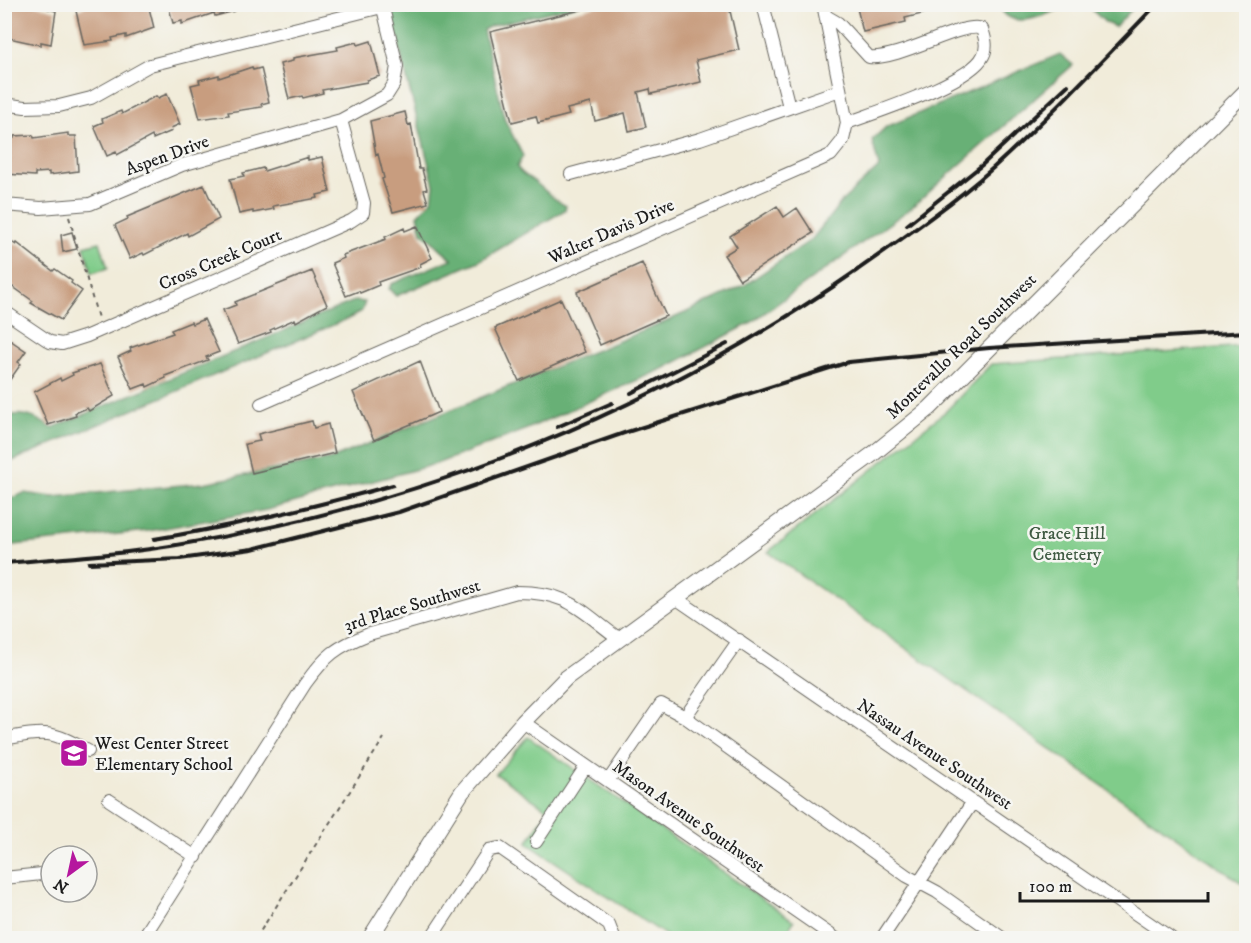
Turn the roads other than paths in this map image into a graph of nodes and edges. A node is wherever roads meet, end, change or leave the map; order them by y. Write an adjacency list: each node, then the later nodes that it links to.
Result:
1 (764, 4): 7 (street)
2 (382, 6): 6 (street); 8 (street, Aspen Drive)
3 (825, 10): 4 (street); 9 (street)
4 (840, 90): 7 (street); 9 (street)
5 (1246, 91): 14 (main road, Montevallo Road Southwest)
6 (4, 104)
7 (789, 107): 10 (street)
8 (341, 120): 11 (street, Aspen Drive); 12 (street, Cross Creek Court)
9 (847, 123): 13 (street, Walter Davis Drive)
10 (571, 174)
11 (4, 205)
12 (4, 311)
13 (261, 404)
14 (677, 599): 15 (main road, Montevallo Road Southwest); 16 (street, Nassau Avenue Southwest)
15 (618, 638): 18 (main road, Montevallo Road Southwest); 26 (street, 3rd Place Southwest)
16 (739, 640): 17 (street); 24 (street, Nassau Avenue Southwest)
17 (685, 717): 22 (street); 29 (street)
18 (523, 722): 21 (street, Mason Avenue Southwest); 31 (main road, Montevallo Road Southwest)
19 (4, 739): 20 (street)
20 (88, 751)
21 (586, 766): 22 (street, Mason Avenue Southwest); 25 (street)
22 (608, 781): 34 (street, Mason Avenue Southwest)
23 (109, 800): 26 (street)
24 (972, 803): 29 (street); 37 (street, Nassau Avenue Southwest)
25 (536, 842)
26 (195, 857): 30 (street, 3rd Place Southwest)
27 (39, 874): 28 (street)
28 (4, 878)
29 (919, 883): 35 (street); 36 (street)
30 (143, 939)
31 (370, 939)
32 (432, 939): 33 (street)
33 (614, 939)
34 (835, 939)
35 (882, 939)
36 (1002, 939)
37 (1171, 939)

